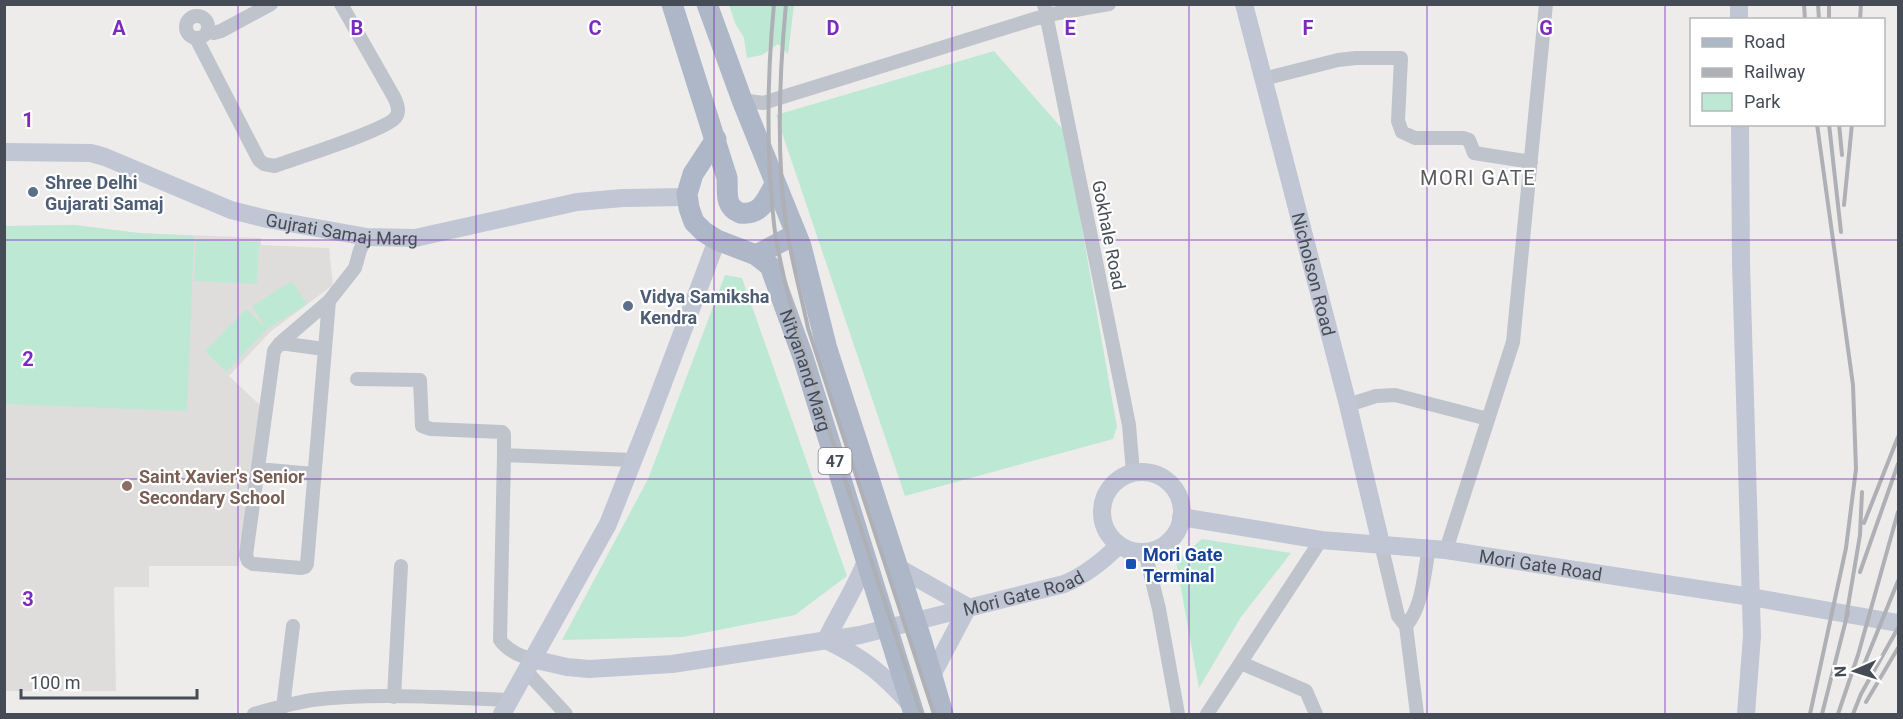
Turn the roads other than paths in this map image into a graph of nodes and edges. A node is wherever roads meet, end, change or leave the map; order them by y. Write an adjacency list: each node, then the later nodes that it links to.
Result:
1 (271, 4): 10 (street)
2 (341, 4): 10 (street)
3 (672, 4): 14 (main road)
4 (707, 4): 12 (main road, Nityanand Marg / 47)
5 (1109, 4): 8 (street)
6 (1244, 4): 11 (street, Nicholson Road)
7 (1546, 4): 16 (street)
8 (1046, 10): 12 (street); 34 (street, Gokhale Road)
9 (197, 11): 10 (street)
10 (202, 34)
11 (1263, 79): 16 (street); 29 (street, Nicholson Road)
12 (742, 100): 17 (main road, Nityanand Marg / 47)
13 (1740, 126): 45 (street)
14 (716, 139): 17 (main road); 18 (main road)
15 (4, 152): 20 (street, Gujrati Samaj Marg)
16 (1531, 162): 30 (street)
17 (775, 184): 19 (main road, Nityanand Marg / 47)
18 (687, 197): 20 (street, Gujrati Samaj Marg); 21 (main road)
19 (796, 234): 22 (main road); 26 (main road, Nityanand Marg / 47)
20 (367, 237): 23 (street)
21 (717, 240): 22 (main road); 32 (street)
22 (756, 255): 27 (main road, Nityanand Marg / 47)
23 (329, 301): 24 (street); 25 (street)
24 (280, 343): 25 (street); 33 (street)
25 (324, 349): 35 (street)
26 (827, 349): 27 (main road); 44 (main road, Nityanand Marg / 47)
27 (803, 357): 42 (main road, Nityanand Marg / 47)
28 (357, 380): 31 (street)
29 (1348, 405): 30 (street); 38 (street, Nicholson Road)
30 (1488, 419): 40 (street)
31 (504, 455): 32 (street); 54 (street)
32 (633, 460): 54 (street)
33 (258, 469): 35 (street); 35 (street)
34 (1133, 472): 36 (street); 39 (street)
35 (314, 474)
36 (1181, 517): 37 (street, Mori Gate Road); 41 (street)
37 (1321, 540): 38 (street, Mori Gate Road); 53 (street)
38 (1381, 544): 40 (street, Mori Gate Road); 50 (street)
39 (1119, 545): 41 (street); 46 (street, Mori Gate Road)
40 (1437, 549): 45 (street, Mori Gate Road); 50 (street)
41 (1145, 552): 63 (street)
42 (866, 561): 51 (main road, Nityanand Marg / 47); 52 (street)
43 (401, 566): 56 (street)
44 (899, 568): 46 (street); 47 (main road, Nityanand Marg / 47)
45 (1750, 597): 48 (street, Mori Gate Road); 67 (street)
46 (968, 607): 47 (street, Mori Gate Road); 55 (street)
47 (916, 621): 51 (street, Mori Gate Road); 55 (main road, Nityanand Marg / 47)
48 (1899, 623)
49 (293, 626): 57 (street)
50 (1406, 626): 66 (street)
51 (886, 628): 52 (street, Mori Gate Road); 59 (main road, Nityanand Marg / 47)
52 (826, 640): 54 (street, Mori Gate Road); 59 (street)
53 (1240, 663): 64 (street); 65 (street)
54 (529, 665): 58 (street); 61 (street)
55 (932, 675): 62 (main road, Nityanand Marg / 47)
56 (394, 697): 57 (street); 58 (street)
57 (283, 707): 60 (street)
58 (506, 707)
59 (913, 710)
60 (254, 714)
61 (566, 714)
62 (943, 714)
63 (1178, 714)
64 (1207, 714)
65 (1316, 714)
66 (1417, 714)
67 (1746, 714)

